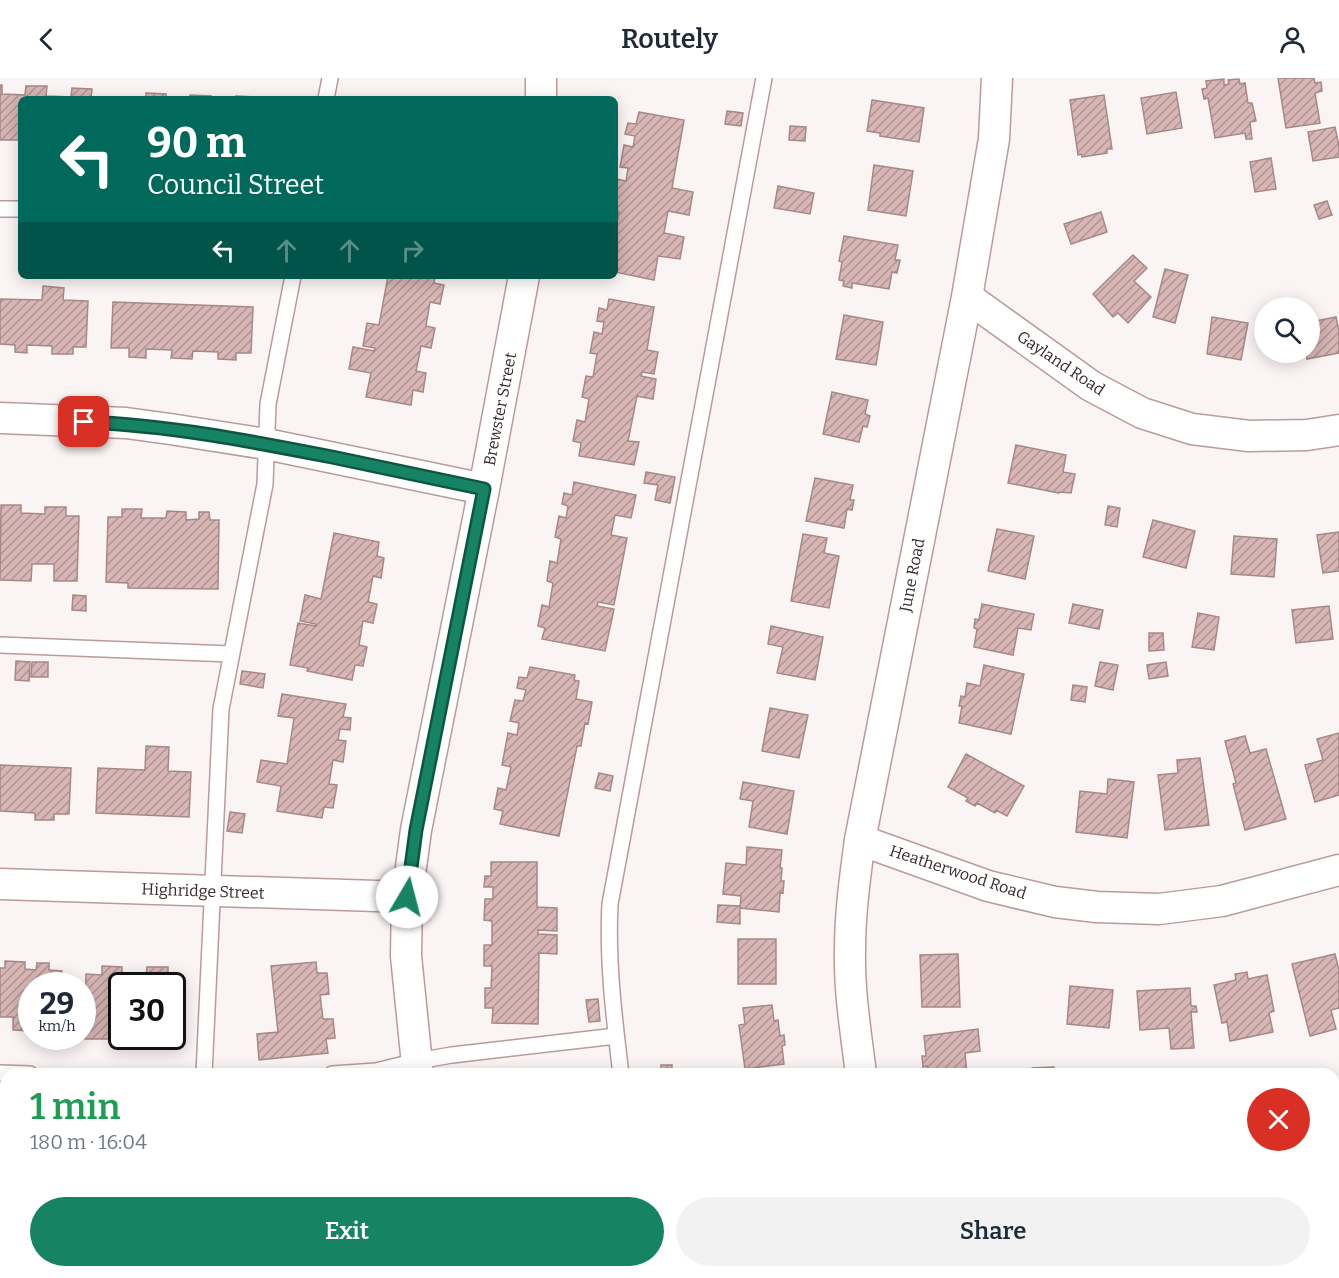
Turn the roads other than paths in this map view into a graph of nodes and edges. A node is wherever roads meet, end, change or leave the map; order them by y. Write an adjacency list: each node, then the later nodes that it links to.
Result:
1 (330, 78): 5 (lane)
2 (541, 78): 6 (street)
3 (765, 78): 23 (lane)
4 (997, 78): 11 (street, June Road)
5 (327, 96)
6 (541, 96)
7 (0, 208): 8 (lane)
8 (18, 209)
9 (291, 279): 14 (lane)
10 (523, 279): 15 (street, Brewster Street)
11 (967, 297): 13 (street, Gayland Road); 18 (street, June Road)
12 (0, 418): 14 (street)
13 (1339, 430)
14 (266, 444): 15 (street); 17 (lane)
15 (484, 489): 22 (street, Brewster Street)
16 (0, 645): 17 (lane)
17 (231, 654): 21 (lane)
18 (860, 840): 19 (street, Heatherwood Road); 27 (street, June Road)
19 (1339, 870)
20 (0, 884): 21 (street, Highridge Street)
21 (212, 891): 22 (street, Highridge Street); 24 (lane)
22 (407, 897): 25 (street, Brewster Street)
23 (616, 1036): 25 (lane); 26 (lane)
24 (204, 1068)
25 (417, 1068)
26 (620, 1068)
27 (860, 1068)

